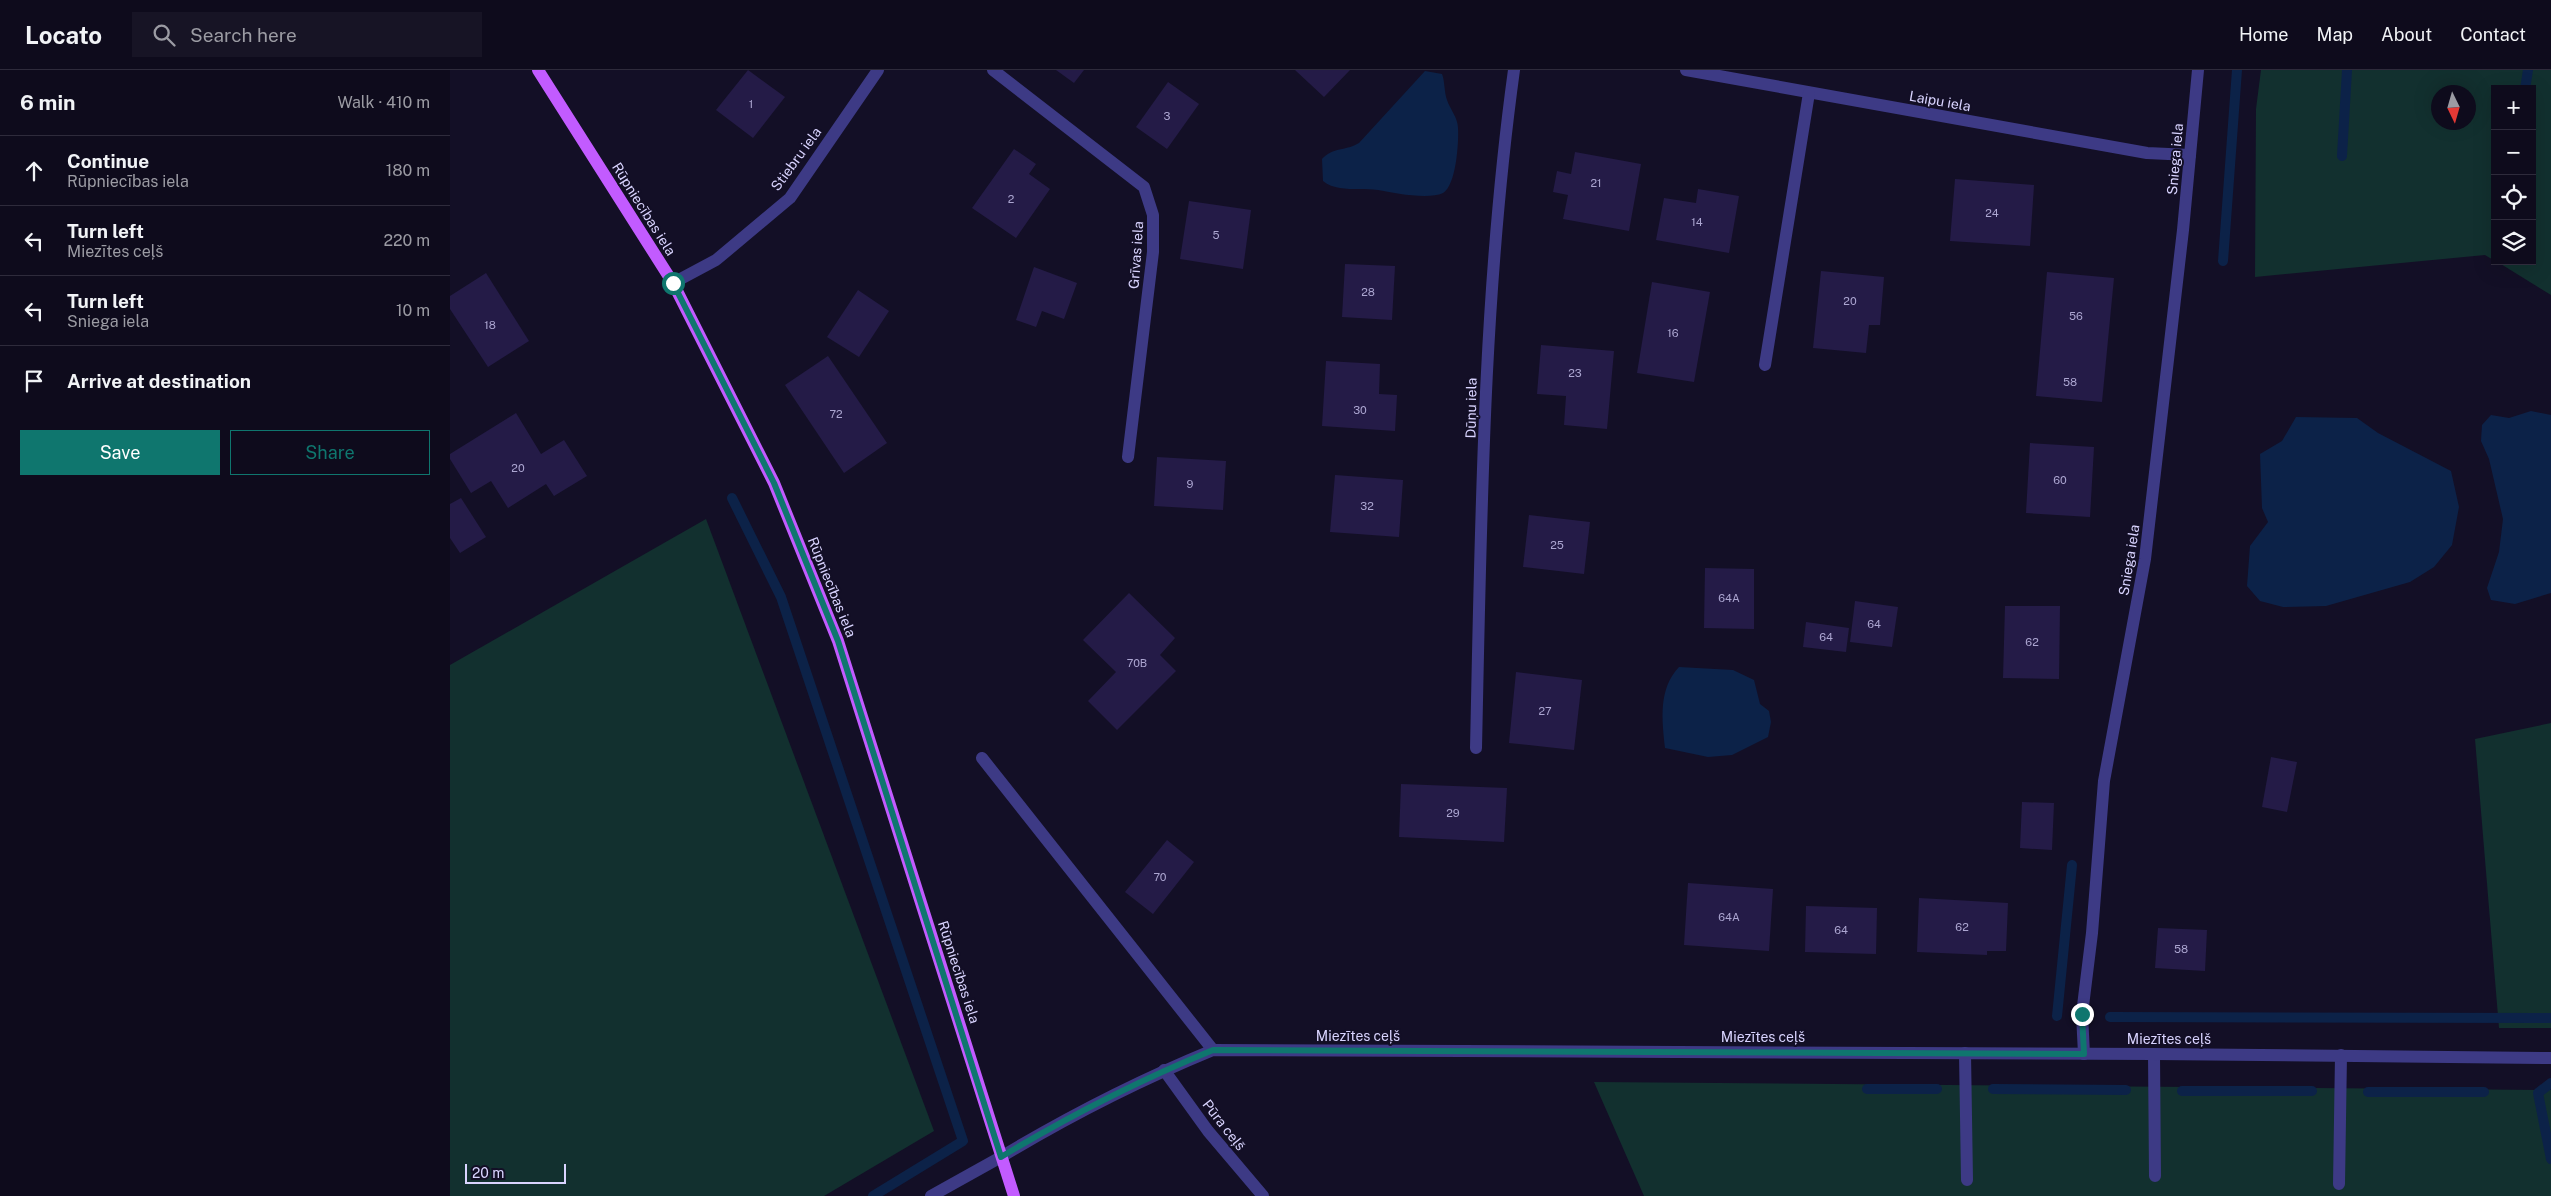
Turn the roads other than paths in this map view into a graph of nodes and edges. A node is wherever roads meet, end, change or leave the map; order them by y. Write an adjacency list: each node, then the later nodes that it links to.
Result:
1 (538, 70): 9 (main road, Rūpniecības iela)
2 (878, 70): 9 (street, Stiebru iela)
3 (993, 70): 11 (street, Grīvas iela)
4 (1514, 70): 12 (street, Dūņu iela)
5 (1686, 70): 7 (street, Laipu iela)
6 (2198, 70): 8 (street, Sniega iela)
7 (1809, 93): 8 (street, Laipu iela); 10 (street)
8 (2190, 155): 16 (street, Sniega iela)
9 (673, 283): 21 (main road, Rūpniecības iela)
10 (1765, 365)
11 (1128, 457)
12 (1476, 748)
13 (982, 758): 14 (street)
14 (1213, 1050): 15 (street, Miezītes ceļš); 20 (street, Miezītes ceļš)
15 (1965, 1053): 16 (street, Miezītes ceļš); 23 (street)
16 (2084, 1054): 17 (street, Miezītes ceļš)
17 (2154, 1054): 18 (street, Miezītes ceļš); 22 (street)
18 (2341, 1055): 19 (street, Miezītes ceļš); 24 (street)
19 (2551, 1058)
20 (1164, 1070): 21 (street, Miezītes ceļš); 27 (street, Pūra ceļš)
21 (1001, 1157): 25 (street, Miezītes ceļš); 26 (main road, Rūpniecības iela)
22 (2155, 1176)
23 (1967, 1180)
24 (2339, 1184)
25 (931, 1196)
26 (1014, 1196)
27 (1263, 1196)

